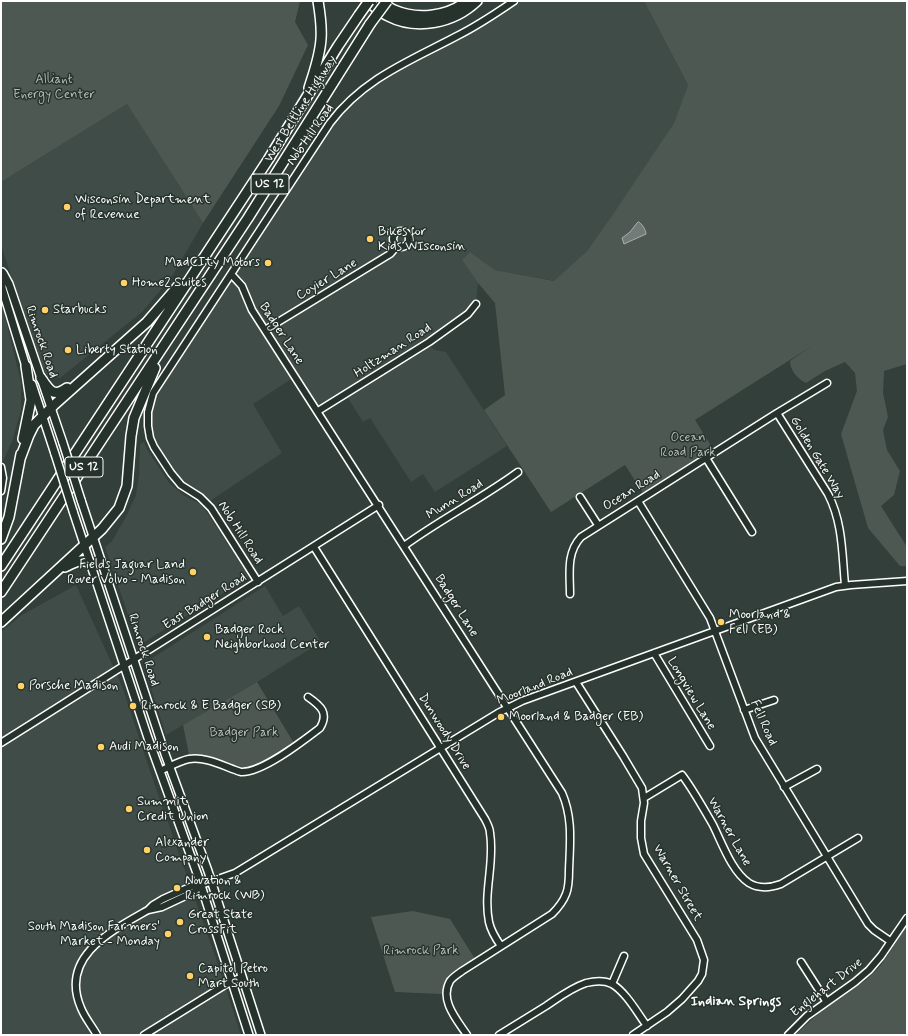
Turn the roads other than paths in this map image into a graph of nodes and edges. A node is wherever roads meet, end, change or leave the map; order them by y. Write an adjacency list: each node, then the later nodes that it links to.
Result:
1 (318, 1): 8 (highway)
2 (368, 1): 6 (highway); 8 (highway, West Beltline Highway / US 12, bridge)
3 (381, 1): 5 (highway)
4 (387, 1): 17 (highway, West Beltline Highway / US 12, bridge)
5 (467, 1)
6 (477, 1)
7 (514, 1): 12 (street, Nob Hill Road)
8 (304, 103): 9 (highway, West Beltline Highway / US 12)
9 (225, 225): 19 (highway); 42 (highway, West Beltline Highway / US 12)
10 (397, 246): 16 (street, Coyier Lane)
11 (2, 270): 13 (main road, Rimrock Road); 14 (main road, Rimrock Road)
12 (231, 274): 16 (street, Badger Lane); 45 (street, Nob Hill Road)
13 (9, 284): 14 (street); 20 (main road, Rimrock Road)
14 (2, 288): 18 (main road, Rimrock Road)
15 (476, 304): 23 (street, Holtzman Road)
16 (265, 330): 23 (street, Badger Lane)
17 (167, 342): 36 (highway); 47 (highway, West Beltline Highway / US 12)
18 (26, 366): 25 (main road, Rimrock Road); 27 (highway)
19 (90, 372): 20 (highway); 22 (highway)
20 (41, 378): 22 (main road, Rimrock Road)
21 (827, 384): 24 (street, Ocean Road)
22 (51, 408): 25 (highway); 36 (main road, Rimrock Road, bridge)
23 (318, 412): 33 (street, Badger Lane)
24 (777, 413): 26 (street, Ocean Road); 46 (street, Golden Gate Way)
25 (43, 416): 27 (highway); 38 (main road, Rimrock Road, bridge)
26 (706, 458): 32 (street, Ocean Road); 35 (street)
27 (20, 459): 37 (highway)
28 (1, 467): 30 (street)
29 (518, 472): 39 (street, Munn Road)
30 (1, 490)
31 (580, 497): 34 (street)
32 (638, 501): 34 (street, Ocean Road); 50 (street, Fell Road)
33 (379, 505): 39 (street, Badger Lane); 40 (street, East Badger Road)
34 (598, 525): 48 (street, Ocean Road)
35 (752, 532)
36 (94, 537): 38 (highway); 52 (main road, Rimrock Road)
37 (1, 539)
38 (84, 545): 41 (main road, Rimrock Road); 43 (highway)
39 (404, 546): 57 (street, Badger Lane)
40 (314, 547): 45 (street, East Badger Road); 61 (street, Dunwoody Drive)
41 (91, 564): 43 (highway); 53 (main road, Rimrock Road)
42 (1, 566)
43 (56, 571): 49 (highway)
44 (907, 581): 46 (street, Moorland Road)
45 (258, 582): 52 (street, East Badger Road)
46 (845, 586): 50 (street, Moorland Road)
47 (1, 592)
48 (570, 594)
49 (1, 622)
50 (715, 631): 51 (street, Moorland Road); 58 (street, Fell Road)
51 (654, 653): 54 (street, Moorland Road); 60 (street, Longview Lane)
52 (133, 660): 53 (street, East Badger Road); 62 (main road, Rimrock Road)
53 (124, 665): 59 (street, East Badger Road); 64 (main road, Rimrock Road)
54 (576, 682): 57 (street, Moorland Road); 66 (street, Warner Street)
55 (308, 697): 62 (street)
56 (774, 700): 58 (street)
57 (508, 708): 61 (street, Moorland Road); 73 (street, Badger Lane)
58 (744, 710): 65 (street, Fell Road)
59 (1, 743)
60 (710, 746)
61 (441, 748): 69 (street, Moorland Road); 73 (street, Dunwoody Drive)
62 (169, 767): 64 (street); 69 (main road, Rimrock Road)
63 (817, 769): 65 (street)
64 (160, 771): 70 (main road, Rimrock Road)
65 (784, 787): 68 (street, Fell Road)
66 (644, 798): 68 (street, Warner Lane); 80 (street, Warner Street)
67 (858, 838): 68 (street)
68 (827, 857): 72 (street, Fell Road)
69 (211, 882): 70 (street, Moorland Road); 76 (main road, Rimrock Road)
70 (201, 885): 77 (main road, Rimrock Road); 81 (street, Moorland Road)
71 (907, 918): 72 (street, Englehart Drive)
72 (890, 941): 79 (street, Englehart Drive)
73 (501, 946): 85 (street, Badger Lane)
74 (624, 956): 78 (street)
75 (801, 962): 79 (street)
76 (242, 977): 77 (street); 84 (main road, Rimrock Road)
77 (232, 981): 82 (street); 83 (main road, Rimrock Road)
78 (612, 984): 80 (street); 86 (street)
79 (826, 1001): 88 (street, Englehart Drive)
80 (647, 1026): 87 (street, Warner Street)
81 (97, 1035)
82 (144, 1035)
83 (249, 1035)
84 (261, 1035)
85 (467, 1035)
86 (499, 1035)
87 (633, 1035)
88 (788, 1035)

